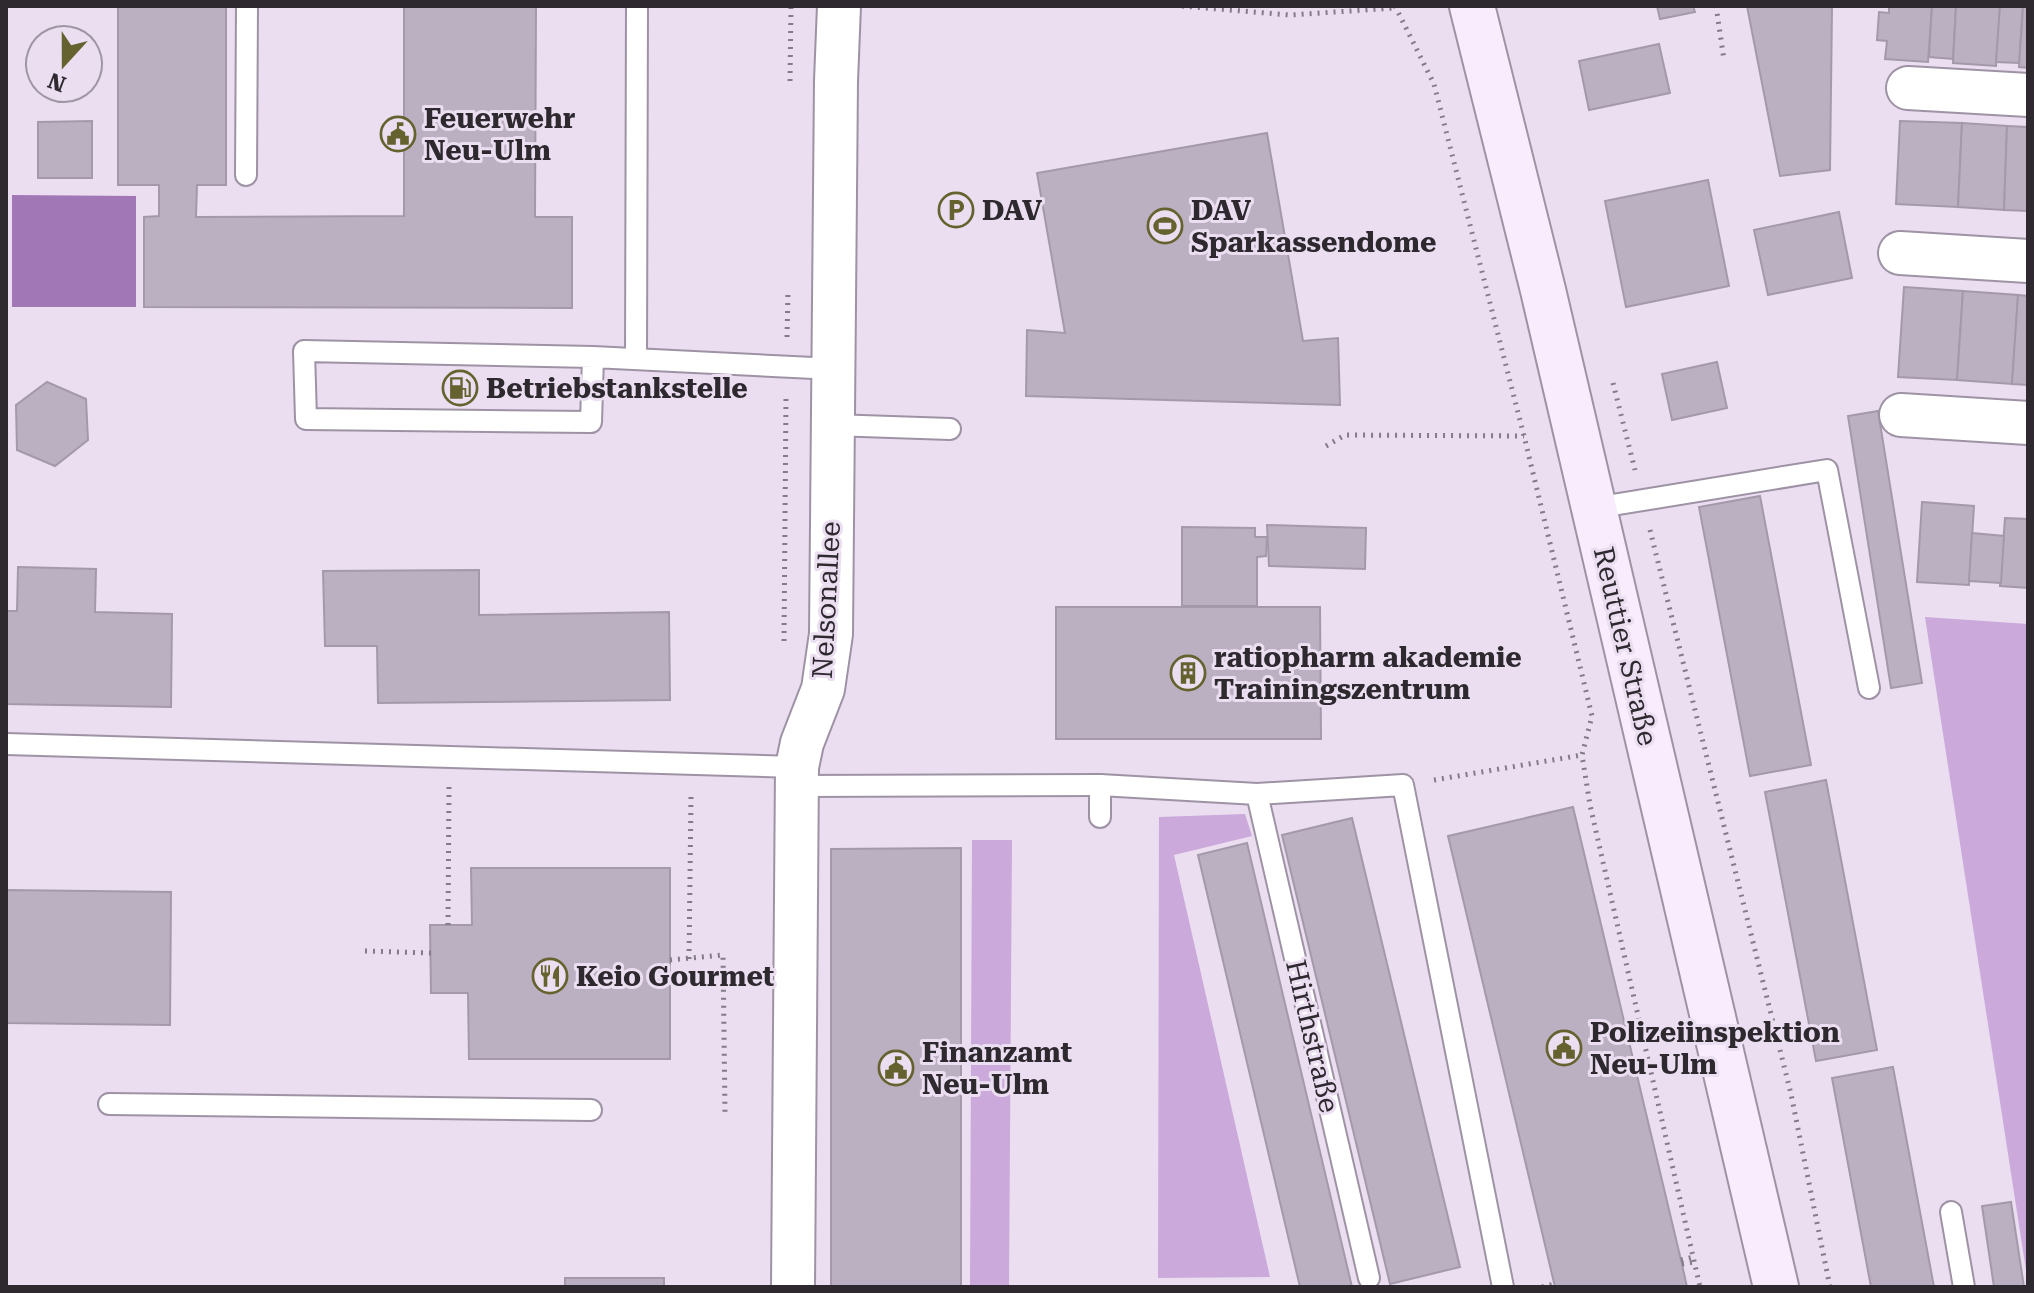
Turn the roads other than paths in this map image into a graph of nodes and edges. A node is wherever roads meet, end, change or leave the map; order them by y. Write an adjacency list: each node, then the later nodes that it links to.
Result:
1 (247, 6): 7 (lane)
2 (637, 6): 11 (lane)
3 (839, 6): 12 (street, Nelsonallee)
4 (1472, 6): 17 (main road, Reuttier Straße)
5 (1908, 88): 6 (street)
6 (2028, 95)
7 (246, 175)
8 (1900, 253): 9 (street)
9 (2028, 261)
10 (593, 357): 10 (lane); 11 (lane)
11 (636, 358): 12 (lane)
12 (834, 369): 15 (street, Nelsonallee)
13 (1901, 415): 14 (street)
14 (2028, 423)
15 (832, 425): 16 (lane); 20 (street, Nelsonallee)
16 (950, 429)
17 (1594, 508): 18 (lane); 30 (main road, Reuttier Straße)
18 (1869, 688)
19 (6, 744): 20 (lane)
20 (797, 776): 21 (lane); 28 (street, Nelsonallee)
21 (1100, 785): 22 (lane); 23 (lane)
22 (1257, 794): 27 (lane, Hirthstraße); 29 (lane)
23 (1100, 817)
24 (109, 1104): 25 (lane)
25 (591, 1110)
26 (1951, 1212): 31 (lane)
27 (1369, 1278)
28 (793, 1287)
29 (1503, 1287)
30 (1776, 1287)
31 (1964, 1287)

